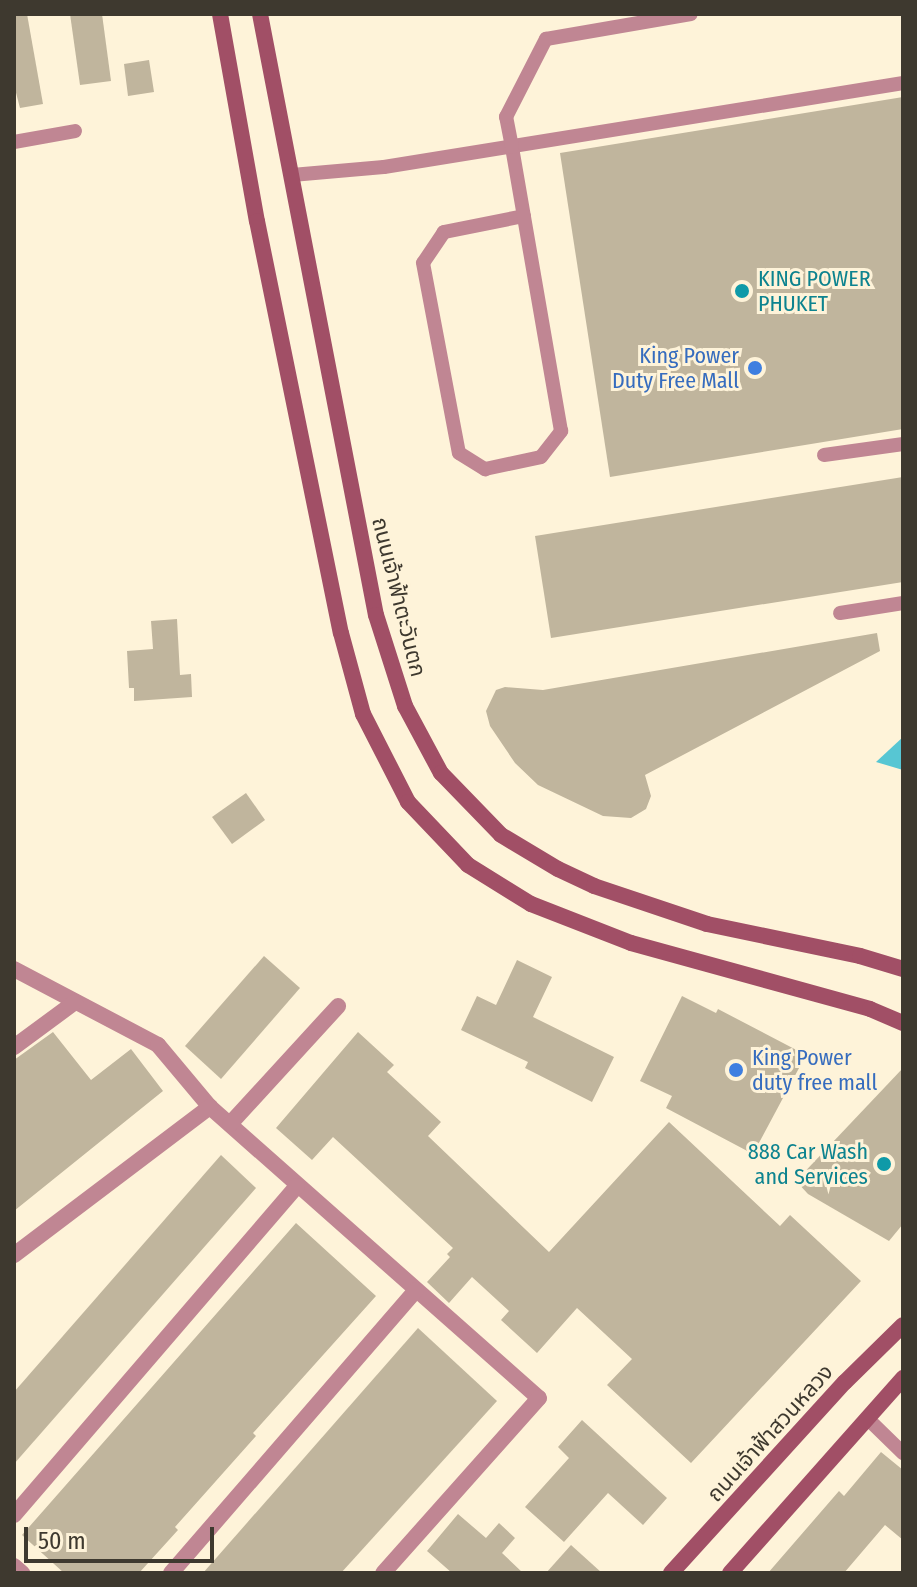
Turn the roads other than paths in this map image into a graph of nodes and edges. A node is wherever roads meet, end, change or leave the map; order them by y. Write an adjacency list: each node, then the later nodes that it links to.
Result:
1 (220, 14): 18 (main road)
2 (260, 14): 8 (main road, ถนนเจ้าฟ้าตะวันตก)
3 (691, 14): 7 (lane)
4 (903, 83): 7 (lane)
5 (75, 131): 6 (lane)
6 (14, 142)
7 (512, 147): 8 (lane); 9 (lane)
8 (292, 175): 15 (main road, ถนนเจ้าฟ้าตะวันตก)
9 (524, 216): 9 (lane)
10 (903, 444): 11 (lane)
11 (824, 455)
12 (903, 603): 13 (lane)
13 (840, 613)
14 (14, 969): 16 (street)
15 (903, 969)
16 (75, 1002): 19 (street); 20 (street)
17 (338, 1006): 21 (street)
18 (903, 1023)
19 (14, 1047)
20 (210, 1107): 21 (street); 23 (street)
21 (230, 1124): 22 (street)
22 (297, 1186): 24 (street); 29 (street)
23 (14, 1255)
24 (416, 1290): 32 (street); 33 (street)
25 (903, 1325): 34 (main road, ถนนเจ้าฟ้าสวนหลวง)
26 (903, 1378): 27 (main road)
27 (868, 1419): 28 (lane); 35 (main road)
28 (903, 1453)
29 (14, 1515)
30 (14, 1566): 31 (street)
31 (22, 1573)
32 (171, 1573)
33 (383, 1573)
34 (671, 1573)
35 (730, 1573)

